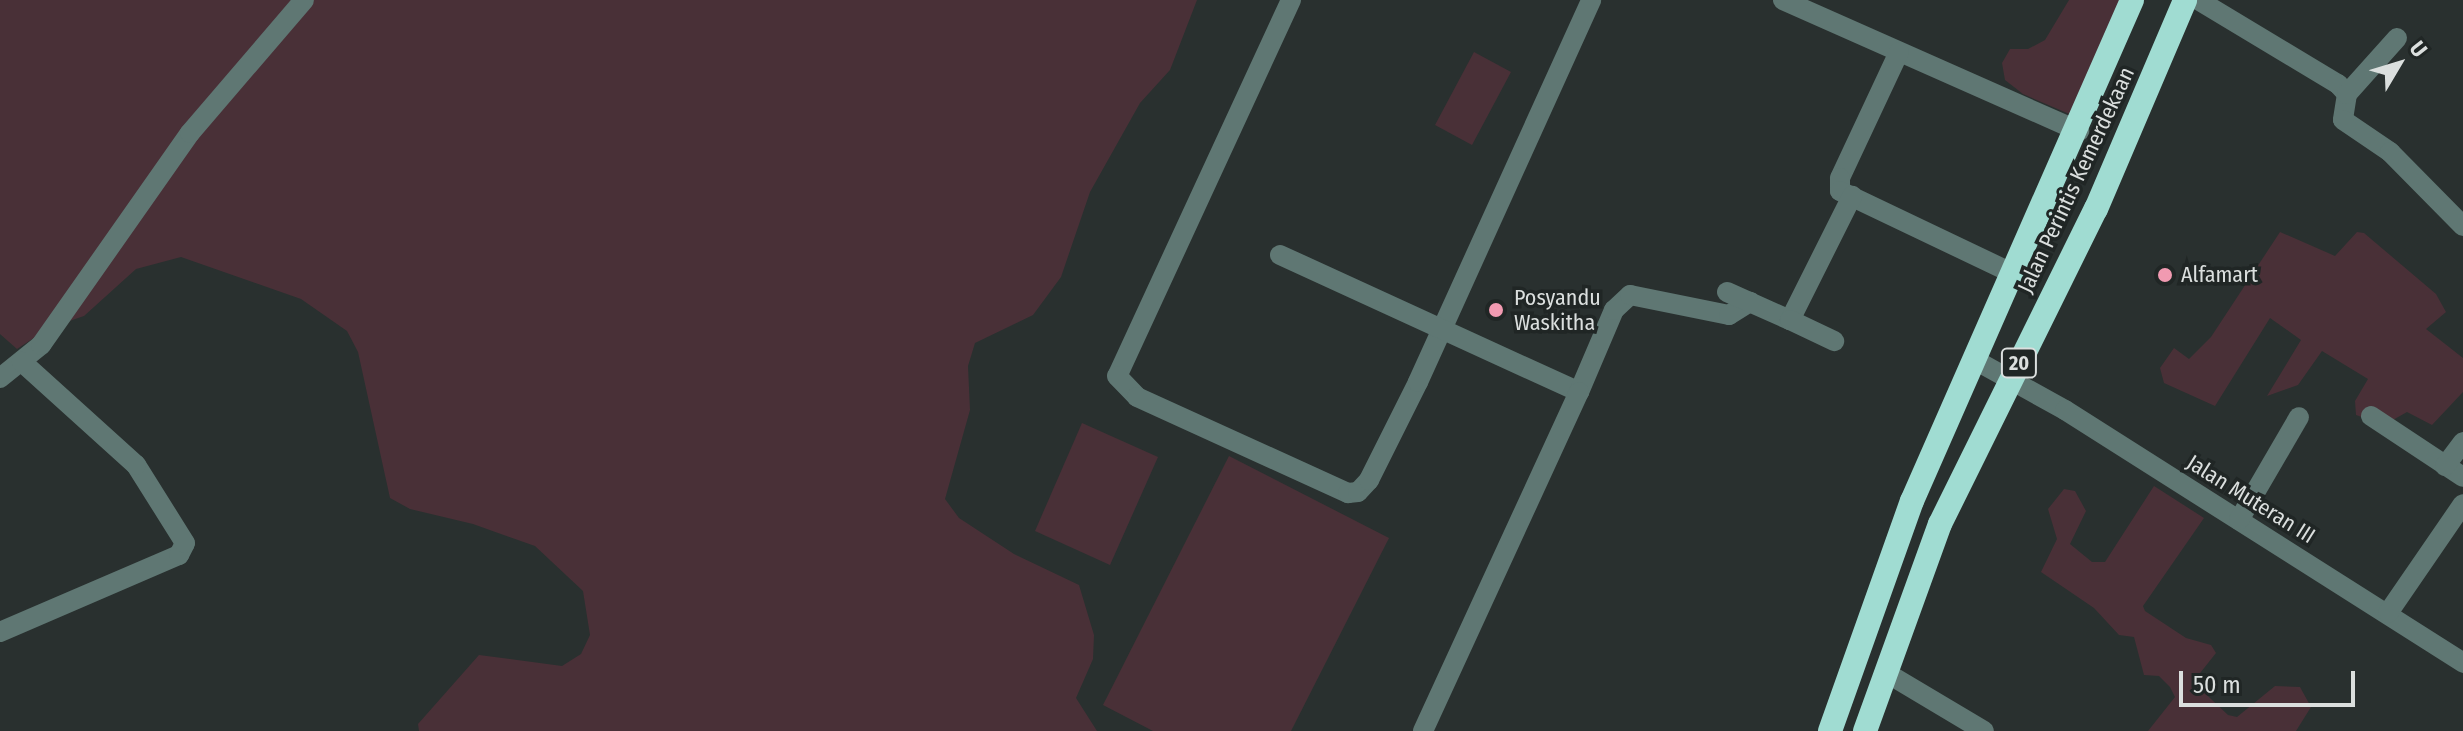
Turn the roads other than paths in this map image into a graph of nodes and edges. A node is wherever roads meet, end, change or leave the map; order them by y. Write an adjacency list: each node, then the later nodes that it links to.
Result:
1 (304, 0): 22 (street)
2 (1291, 0): 19 (street)
3 (1591, 0): 19 (street)
4 (1783, 0): 9 (street)
5 (2132, 0): 11 (highway, Jalan Perintis Kemerdekaan / 20)
6 (2185, 0): 24 (highway, Jalan Perintis Kemerdekaan / 20)
7 (2198, 0): 10 (street)
8 (2397, 38): 10 (street)
9 (1899, 52): 11 (street); 12 (street)
10 (2347, 94): 13 (street)
11 (2079, 131): 15 (highway, Jalan Perintis Kemerdekaan / 20)
12 (1852, 196): 15 (street); 18 (street)
13 (2463, 226)
14 (1280, 255): 19 (street)
15 (2016, 275): 21 (highway, Jalan Perintis Kemerdekaan / 20)
16 (1727, 292): 17 (street)
17 (1750, 302): 18 (street); 25 (street)
18 (1790, 320): 20 (street)
19 (1440, 329): 25 (street)
20 (1834, 341)
21 (1975, 360): 24 (street); 37 (highway, Jalan Perintis Kemerdekaan / 20)
22 (22, 362): 23 (street); 33 (street)
23 (0, 378)
24 (2011, 379): 31 (street, Jalan Muteran III); 35 (highway, Jalan Perintis Kemerdekaan / 20)
25 (1579, 392): 36 (street)
26 (2371, 416): 29 (street)
27 (2299, 417): 31 (street)
28 (2463, 442): 29 (street)
29 (2454, 472)
30 (2463, 504): 32 (street)
31 (2239, 520): 32 (street, Jalan Muteran III)
32 (2388, 613): 34 (street, Jalan Muteran III)
33 (0, 632)
34 (2463, 663)
35 (1885, 672): 38 (highway, Jalan Perintis Kemerdekaan / 20); 39 (street)
36 (1423, 731)
37 (1830, 731)
38 (1865, 731)
39 (1984, 731)

